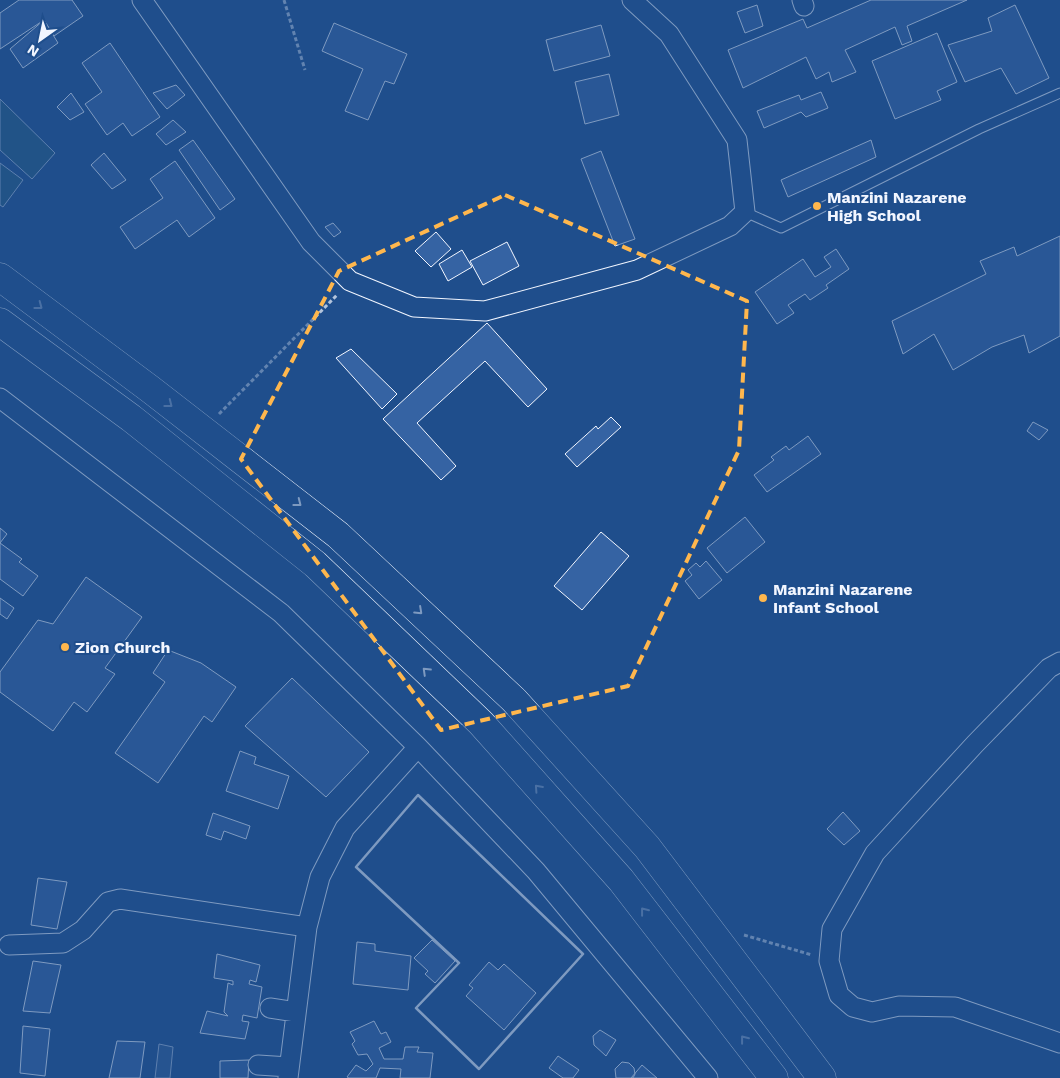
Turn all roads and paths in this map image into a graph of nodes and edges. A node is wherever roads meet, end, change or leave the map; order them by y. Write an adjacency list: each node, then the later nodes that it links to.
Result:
1 (142, 0): 8 (street)
2 (284, 0): 4 (path)
3 (632, 0): 6 (street)
4 (305, 70)
5 (1060, 93): 6 (lane)
6 (745, 212): 8 (street)
7 (0, 277): 11 (highway, one-way to 11)
8 (350, 281): 11 (path)
9 (0, 322): 24 (highway, one-way to 9)
10 (0, 398): 13 (street)
11 (203, 430): 25 (highway, one-way to 25)
12 (1060, 662): 17 (street)
13 (418, 748): 14 (street); 23 (street)
14 (307, 927): 16 (street); 19 (street)
15 (743, 935): 17 (path)
16 (8, 945)
17 (829, 961): 20 (street)
18 (270, 1008): 19 (street)
19 (296, 1012): 22 (street)
20 (1060, 1043)
21 (258, 1065): 22 (street)
22 (288, 1072)
23 (708, 1078)
24 (774, 1078)
25 (822, 1078)

